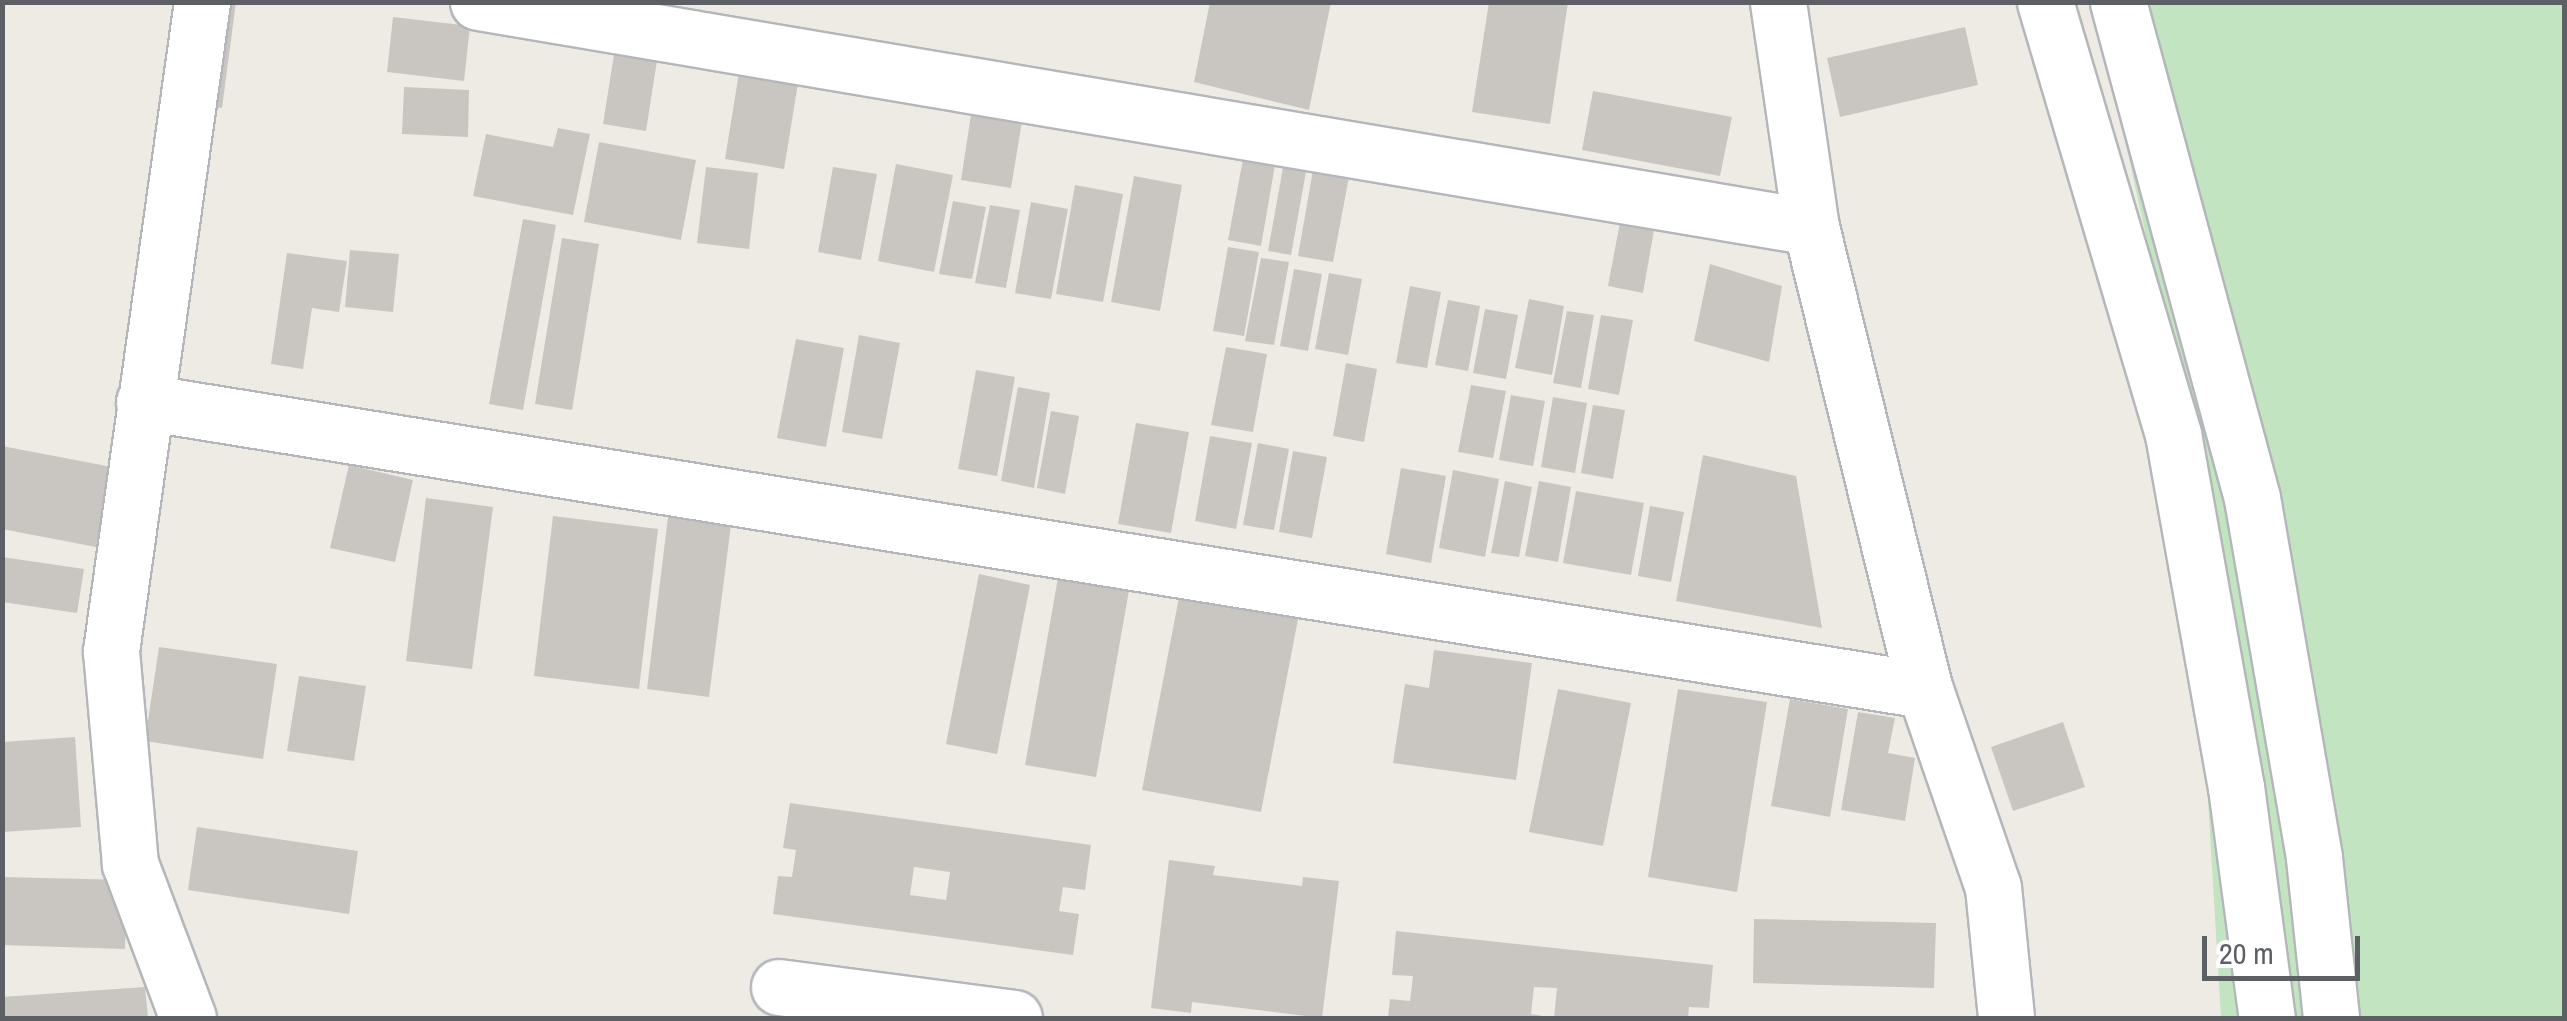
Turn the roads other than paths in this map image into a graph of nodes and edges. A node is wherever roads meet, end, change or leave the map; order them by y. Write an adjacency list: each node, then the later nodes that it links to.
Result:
1 (202, 2): 7 (street)
2 (478, 2): 6 (street)
3 (1778, 2): 6 (street)
4 (2045, 2): 13 (street)
5 (2118, 2): 14 (street)
6 (1811, 227): 8 (street)
7 (144, 402): 8 (street); 10 (street)
8 (1925, 690): 12 (street)
9 (779, 987): 11 (street)
10 (188, 1018)
11 (1014, 1018)
12 (2006, 1018)
13 (2267, 1018)
14 (2331, 1018)

